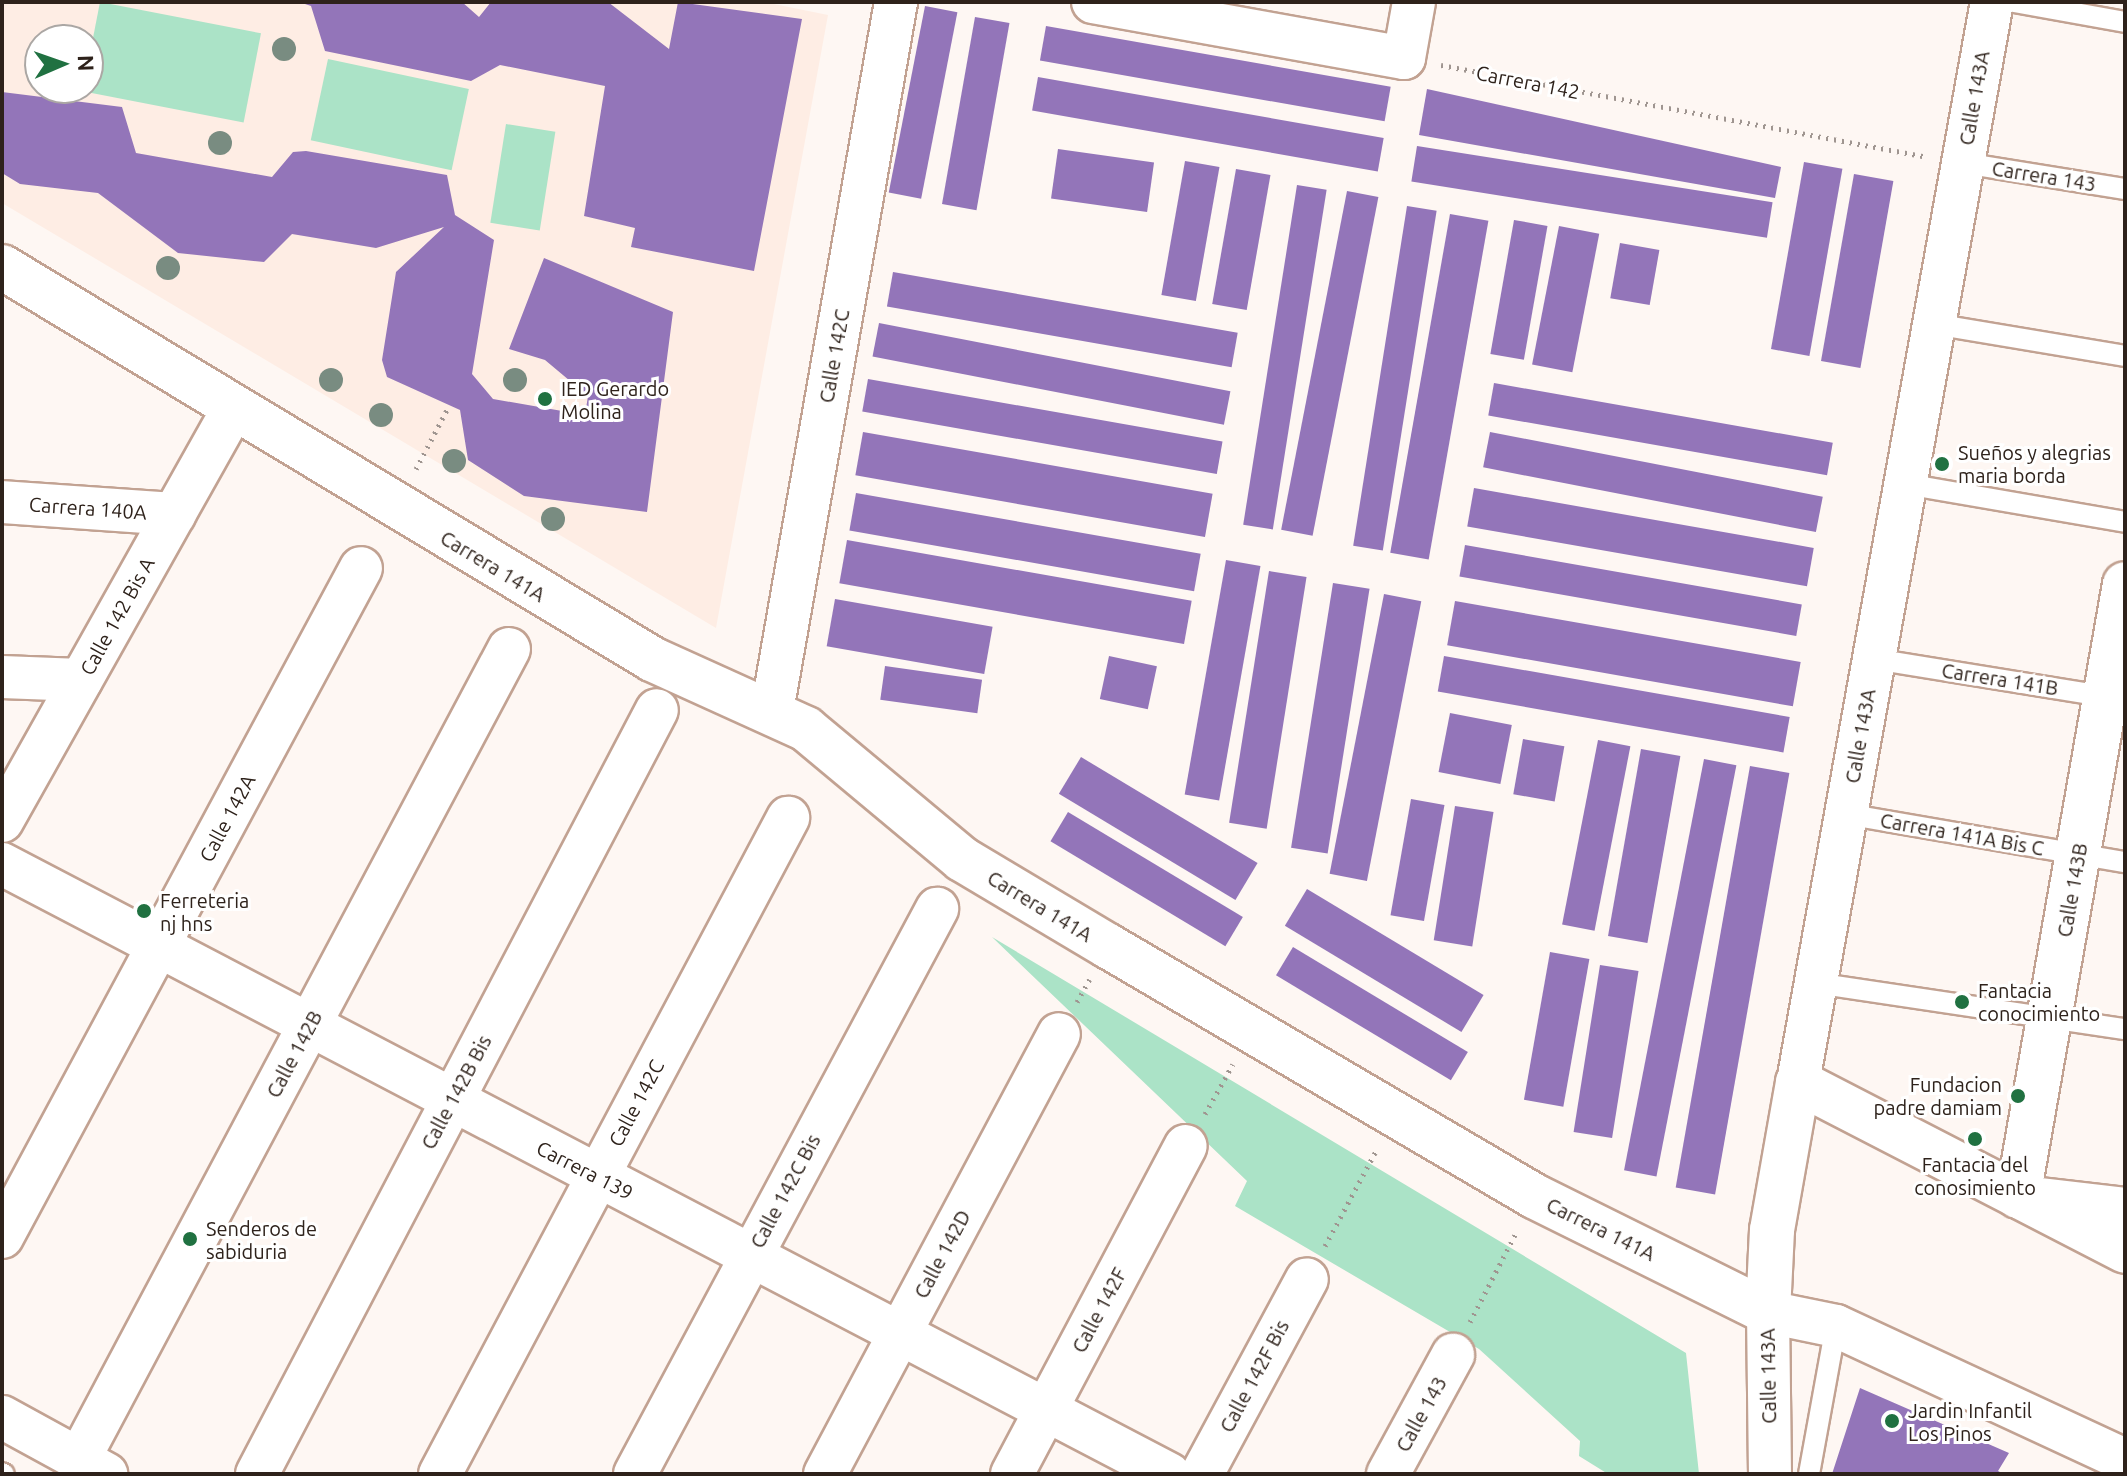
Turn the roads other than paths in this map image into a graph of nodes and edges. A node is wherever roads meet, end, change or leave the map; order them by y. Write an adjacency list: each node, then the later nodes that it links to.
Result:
1 (896, 2): 25 (street, Calle 142C)
2 (1093, 2): 3 (street)
3 (1414, 2)
4 (1992, 2): 7 (street, Calle 143A)
5 (2014, 2): 6 (lane)
6 (2125, 22)
7 (1963, 163): 8 (lane, Carrera 143); 10 (street, Calle 143A)
8 (2125, 189)
9 (2, 267): 12 (street, Carrera 141A)
10 (1934, 324): 11 (lane); 13 (street, Calle 143A)
11 (2125, 356)
12 (233, 410): 15 (street, Calle 142 Bis A); 25 (street, Carrera 141A)
13 (1906, 484): 16 (lane); 20 (street, Calle 143A)
14 (2, 502): 15 (street, Carrera 140A)
15 (175, 514): 22 (street, Calle 142 Bis A)
16 (2125, 522)
17 (361, 568): 33 (street, Calle 142A)
18 (2125, 584): 23 (street, Calle 143B)
19 (509, 649): 36 (street, Calle 142B)
20 (1874, 659): 23 (lane, Carrera 141B); 26 (street, Calle 143A)
21 (2, 677): 22 (street)
22 (81, 680): 28 (street, Calle 142 Bis A)
23 (2115, 698): 29 (street, Calle 143B)
24 (657, 710): 40 (street, Calle 142B Bis)
25 (772, 711): 49 (street, Carrera 141A)
26 (1846, 814): 29 (lane, Carrera 141A Bis C); 34 (street, Calle 143A)
27 (788, 818): 42 (street, Calle 142C)
28 (2, 821)
29 (2078, 854): 30 (lane, Carrera 141A Bis C); 35 (street, Calle 143B)
30 (2125, 862)
31 (2, 864): 33 (street, Carrera 139)
32 (937, 909): 47 (street, Calle 142C Bis)
33 (157, 949): 36 (street, Carrera 139); 45 (street, Calle 142A)
34 (1816, 983): 35 (lane); 39 (street, Calle 143A)
35 (2050, 1017): 37 (lane); 43 (street, Calle 143B)
36 (309, 1027): 40 (street, Carrera 139); 56 (street, Calle 142B)
37 (2125, 1029)
38 (1059, 1034): 51 (street, Calle 142D)
39 (1798, 1082): 43 (street); 49 (street, Calle 143A)
40 (451, 1101): 42 (street, Carrera 139); 57 (street, Calle 142B Bis)
41 (1186, 1146): 53 (street, Calle 142F)
42 (597, 1177): 47 (street, Carrera 139); 58 (street, Calle 142C)
43 (2018, 1196): 44 (street); 46 (street)
44 (2125, 1209)
45 (2, 1237)
46 (2125, 1251)
47 (750, 1257): 51 (street, Carrera 139); 59 (street, Calle 142C Bis)
48 (1307, 1279): 63 (street, Calle 142F Bis)
49 (1768, 1312): 50 (street, Carrera 141A); 65 (street, Calle 143A)
50 (1836, 1326): 55 (street, Carrera 141A); 66 (lane)
51 (899, 1334): 53 (street, Carrera 139); 60 (street, Calle 142D)
52 (1453, 1355): 64 (street, Calle 143)
53 (1046, 1410): 61 (street, Calle 142F); 62 (street, Carrera 139)
54 (2, 1417): 56 (street)
55 (2125, 1460)
56 (92, 1467)
57 (257, 1474)
58 (440, 1474)
59 (635, 1474)
60 (825, 1474)
61 (1012, 1474)
62 (1169, 1474)
63 (1202, 1474)
64 (1388, 1474)
65 (1770, 1474)
66 (1809, 1474)

